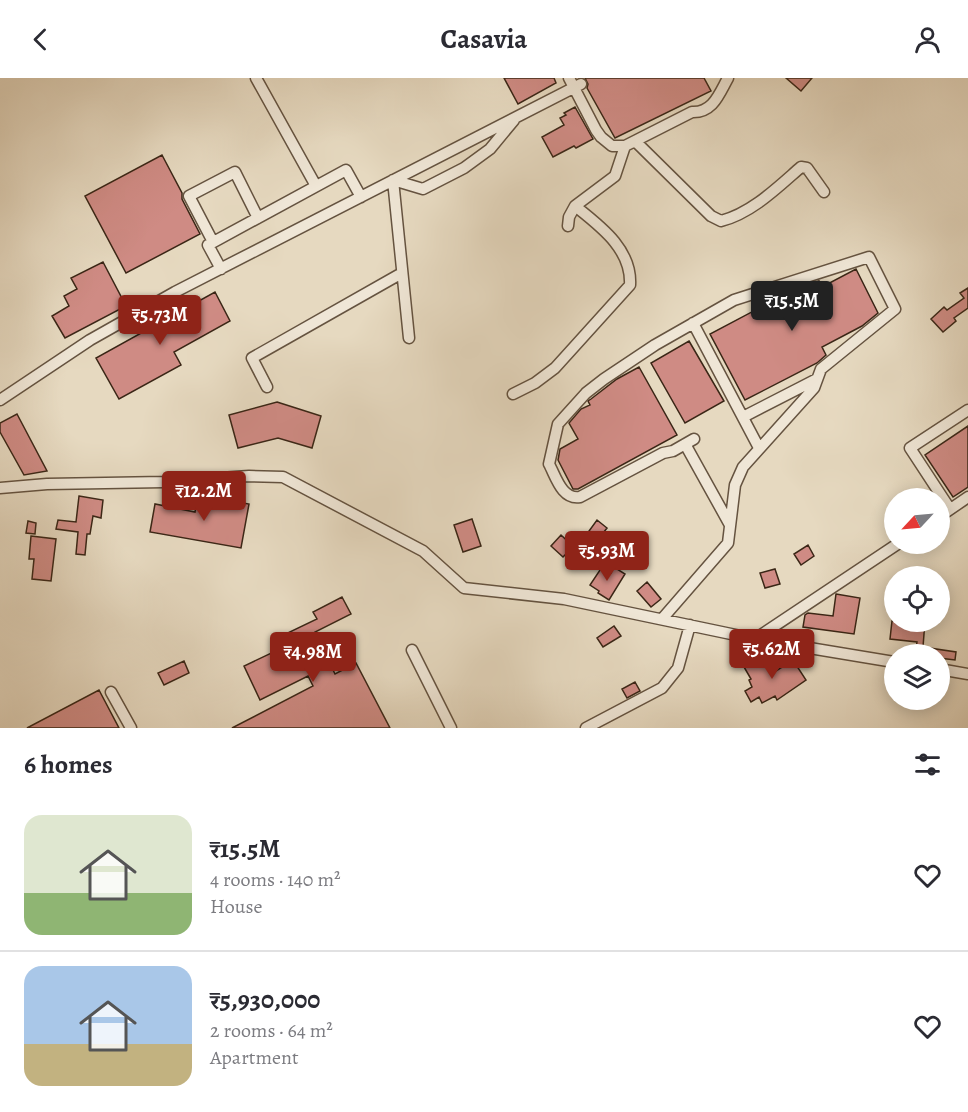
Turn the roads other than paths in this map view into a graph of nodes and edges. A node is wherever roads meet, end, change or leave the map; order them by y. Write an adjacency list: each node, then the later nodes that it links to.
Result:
1 (256, 78): 7 (street)
2 (728, 78): 5 (street)
3 (575, 83): 4 (street); 5 (street)
4 (518, 115): 6 (street); 6 (street)
5 (630, 144): 8 (street); 10 (street)
6 (393, 180): 9 (street); 15 (street)
7 (316, 186): 9 (street); 11 (street)
8 (824, 192)
9 (361, 197): 14 (street)
10 (575, 206): 12 (street); 20 (street)
11 (258, 218): 13 (street); 13 (street)
12 (568, 226)
13 (213, 242): 14 (street)
14 (220, 269): 21 (street)
15 (402, 273): 17 (street); 19 (street)
16 (693, 323): 18 (street); 23 (street); 29 (street)
17 (409, 338)
18 (817, 379): 23 (street); 24 (street)
19 (267, 387)
20 (513, 394)
21 (0, 400)
22 (968, 410): 26 (street)
23 (743, 417): 24 (street)
24 (759, 448): 29 (street)
25 (0, 488): 31 (street)
26 (936, 488)
27 (968, 498): 28 (street)
28 (950, 509)
29 (730, 525): 31 (street)
30 (884, 553): 33 (street)
31 (662, 619): 32 (street)
32 (690, 625): 33 (street); 41 (street)
33 (755, 639): 35 (street)
34 (412, 650): 40 (street)
35 (884, 660)
36 (950, 671): 37 (street)
37 (968, 674)
38 (111, 692): 39 (street)
39 (130, 728)
40 (451, 728)
41 (586, 728)

